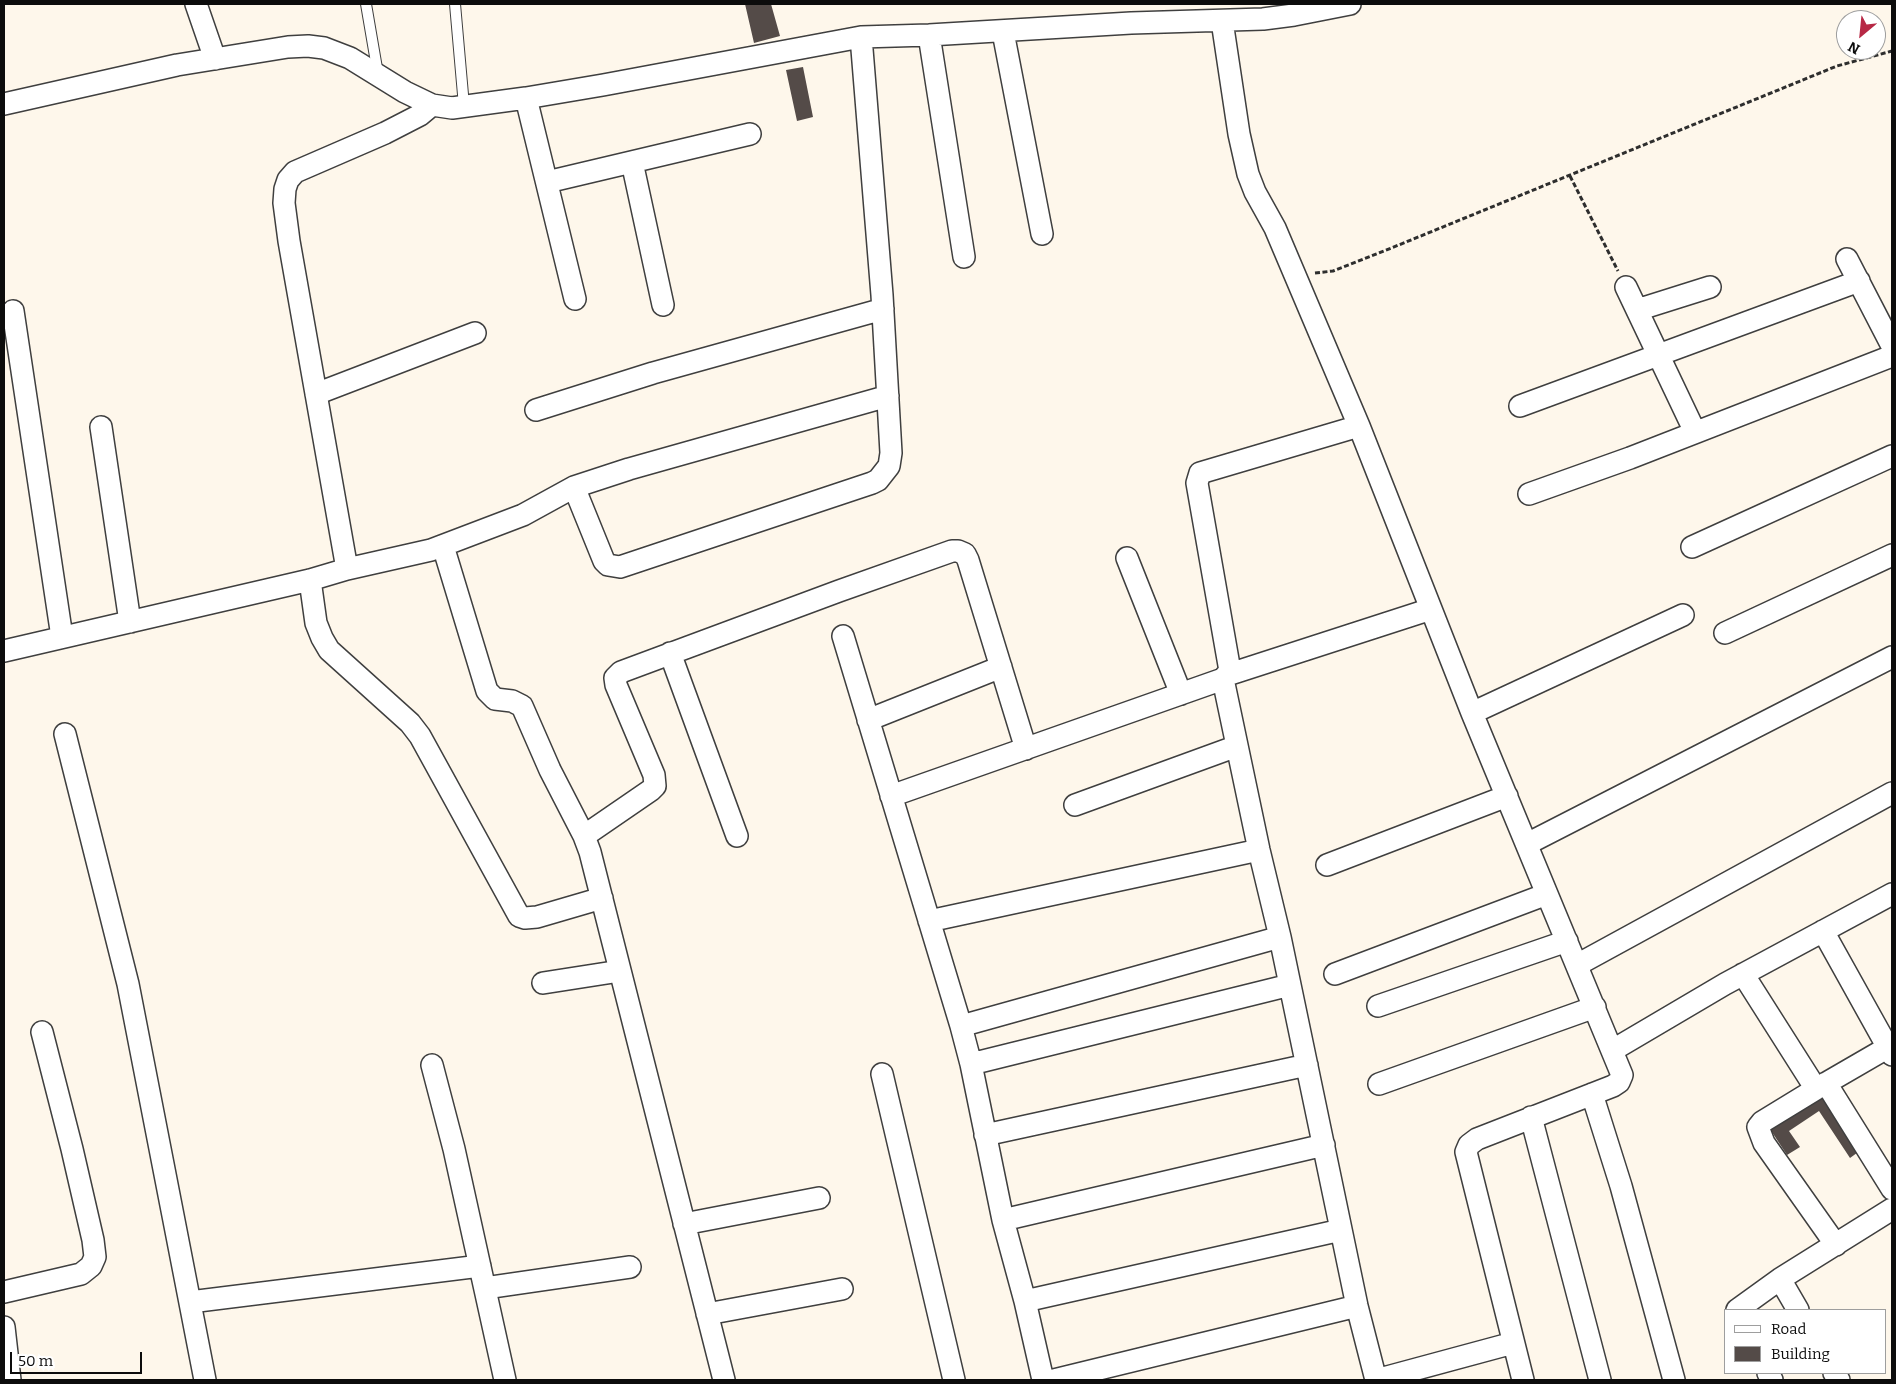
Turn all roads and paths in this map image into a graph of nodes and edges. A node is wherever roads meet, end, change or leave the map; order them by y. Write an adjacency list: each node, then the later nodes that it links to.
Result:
1 (196, 4): 12 (street)
2 (366, 4): 13 (lane)
3 (455, 4): 17 (lane)
4 (1350, 4): 5 (street)
5 (1261, 11): 7 (street)
6 (1173, 12): 7 (street); 8 (street)
7 (1222, 21): 25 (street)
8 (1003, 32): 9 (street); 22 (street)
9 (928, 35): 10 (street); 23 (street)
10 (862, 37): 14 (street); 31 (street)
11 (1892, 51): 20 (path)
12 (215, 59): 13 (street); 15 (street)
13 (379, 75): 16 (street)
14 (526, 98): 17 (street); 21 (street)
15 (4, 104)
16 (432, 105): 17 (street); 38 (street)
17 (464, 106)
18 (750, 134): 19 (street)
19 (632, 162): 21 (street); 30 (street)
20 (1570, 176): 25 (path); 27 (path)
21 (547, 182): 29 (street)
22 (1042, 234)
23 (964, 257)
24 (1847, 259): 26 (street)
25 (1290, 264): 42 (street)
26 (1859, 281): 35 (street); 36 (street)
27 (1626, 287): 32 (street)
28 (1710, 287): 32 (street)
29 (575, 299)
30 (664, 305)
31 (883, 309): 39 (street); 41 (street)
32 (1637, 310): 36 (street)
33 (13, 311): 59 (street)
34 (475, 333): 38 (street)
35 (1892, 346)
36 (1659, 354): 40 (street); 44 (street)
37 (1892, 356): 44 (street)
38 (316, 394): 52 (street)
39 (888, 396): 46 (street); 46 (street)
40 (1520, 406)
41 (536, 410)
42 (1359, 426): 54 (street); 64 (street)
43 (101, 427): 56 (street)
44 (1695, 432): 47 (street)
45 (1892, 456): 49 (street)
46 (574, 488): 48 (street)
47 (1529, 494)
48 (443, 546): 52 (street); 75 (street)
49 (1692, 548)
50 (1892, 555): 57 (street)
51 (1127, 558): 65 (street)
52 (347, 569): 53 (street)
53 (310, 580): 56 (street); 82 (street)
54 (1431, 609): 64 (street); 66 (street)
55 (1683, 615): 66 (street)
56 (130, 622): 59 (street)
57 (1725, 633)
58 (843, 636): 67 (street)
59 (62, 637): 60 (street)
60 (4, 650)
61 (670, 653): 63 (street); 75 (street); 76 (street)
62 (1892, 656): 77 (street)
63 (1001, 667): 67 (street); 70 (street)
64 (1225, 677): 65 (street); 69 (street)
65 (1181, 694): 70 (street)
66 (1472, 714): 73 (street)
67 (868, 720): 72 (street)
68 (65, 734): 123 (street)
69 (1237, 746): 74 (street); 78 (street)
70 (1026, 750): 72 (street)
71 (1892, 793): 87 (street)
72 (891, 796): 83 (street)
73 (1506, 796): 77 (street); 79 (street)
74 (1075, 805)
75 (584, 836): 82 (street)
76 (736, 836)
77 (1527, 844): 80 (street)
78 (1259, 850): 83 (street); 85 (street)
79 (1328, 865)
80 (1547, 894): 86 (street); 89 (street)
81 (1892, 894): 84 (street)
82 (602, 898): 88 (street)
83 (930, 922): 95 (street)
84 (1823, 931): 90 (street); 97 (street)
85 (1280, 937): 92 (street); 95 (street)
86 (1567, 940): 87 (street); 93 (street)
87 (1577, 965): 94 (street)
88 (620, 971): 91 (street); 113 (street)
89 (1335, 974)
90 (1743, 974): 98 (street); 104 (street)
91 (543, 983)
92 (1290, 985): 99 (street); 101 (street)
93 (1378, 1006)
94 (1595, 1007): 98 (street); 103 (street)
95 (961, 1026): 99 (street)
96 (42, 1032): 121 (street)
97 (1891, 1049): 104 (street)
98 (1613, 1050): 105 (street)
99 (971, 1064): 107 (street)
100 (432, 1065): 116 (street)
101 (1307, 1065): 107 (street); 108 (street)
102 (882, 1074): 134 (street)
103 (1379, 1084)
104 (1821, 1086): 109 (street); 115 (street)
105 (1592, 1094): 106 (street); 139 (street)
106 (1531, 1117): 129 (street); 138 (street)
107 (985, 1136): 112 (street)
108 (1324, 1145): 112 (street); 114 (street)
109 (1892, 1189)
110 (820, 1198): 113 (street)
111 (1892, 1209): 115 (street)
112 (1003, 1220): 122 (street)
113 (684, 1224): 127 (street)
114 (1341, 1230): 122 (street); 124 (street)
115 (1836, 1245): 118 (street)
116 (480, 1266): 119 (street); 123 (street)
117 (630, 1267): 119 (street)
118 (1780, 1279): 125 (street); 126 (street)
119 (485, 1288): 132 (street)
120 (842, 1289): 127 (street)
121 (4, 1292)
122 (1025, 1301): 135 (street)
123 (190, 1302): 131 (street)
124 (1357, 1306): 129 (street); 136 (street)
125 (1738, 1309)
126 (1797, 1309)
127 (707, 1314): 133 (street)
128 (4, 1327): 130 (street)
129 (1513, 1343): 137 (street)
130 (10, 1380)
131 (205, 1380)
132 (505, 1380)
133 (724, 1380)
134 (954, 1380)
135 (1043, 1380)
136 (1054, 1380)
137 (1523, 1380)
138 (1600, 1380)
139 (1674, 1380)

